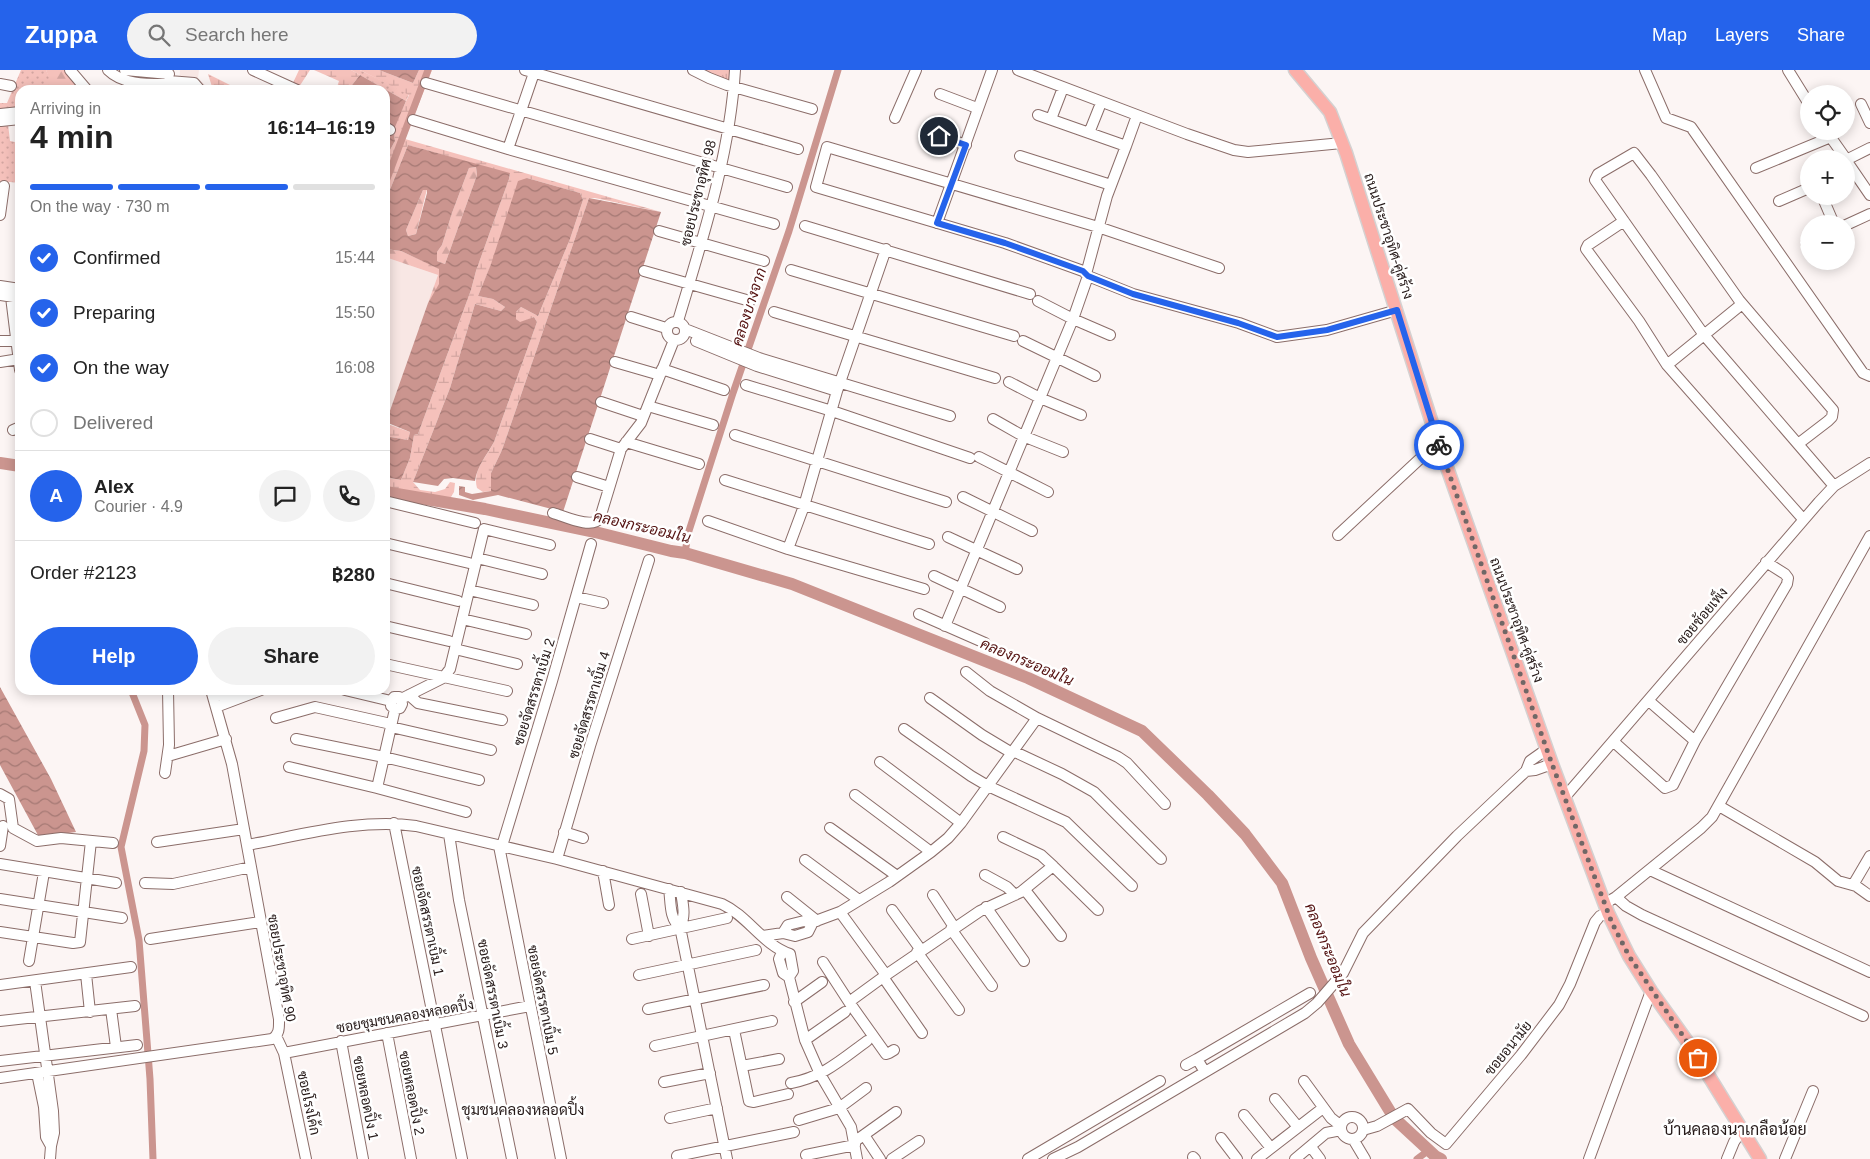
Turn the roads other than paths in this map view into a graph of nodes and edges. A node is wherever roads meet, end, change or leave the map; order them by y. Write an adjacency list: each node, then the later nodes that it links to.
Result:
1 (70, 70): 17 (street)
2 (108, 70): 14 (street)
3 (125, 70): 14 (street)
4 (253, 70): 19 (street)
5 (693, 70): 21 (street)
6 (736, 70): 21 (street, ซอยประชาอุทิศ 98)
7 (916, 70): 33 (street)
8 (992, 70): 26 (street)
9 (1018, 70): 44 (street)
10 (1295, 70): 44 (main road, ถนนประชาอุทิศ-คู่สร้าง)
11 (1645, 70): 106 (street)
12 (1788, 70): 22 (street)
13 (531, 71): 29 (street); 40 (street)
14 (169, 80): 18 (street)
15 (426, 83): 29 (street)
16 (0, 84): 20 (street)
17 (83, 85)
18 (196, 85)
19 (286, 85)
20 (11, 86)
21 (734, 87): 28 (street); 40 (street, ซอยประชาอุทิศ 98)
22 (1800, 89)
23 (1061, 92): 34 (street)
24 (940, 94): 26 (street)
25 (1861, 104): 39 (street)
26 (977, 108): 45 (street)
27 (1099, 108): 42 (street)
28 (812, 109)
29 (520, 111): 48 (street); 53 (street)
30 (15, 112): 31 (street)
31 (0, 114)
32 (1038, 114): 34 (street)
33 (895, 118)
34 (1051, 119): 42 (street)
35 (15, 120): 37 (street)
36 (413, 120): 48 (street)
37 (0, 121)
38 (1135, 121): 46 (street)
39 (1870, 123)
40 (728, 129): 49 (street); 53 (street, ซอยประชาอุทิศ 98)
41 (926, 131): 45 (street)
42 (1088, 133): 46 (street)
43 (1816, 140): 52 (street)
44 (1342, 143): 87 (main road, ถนนประชาอุทิศ-คู่สร้าง)
45 (966, 145): 55 (street)
46 (1126, 146): 56 (street)
47 (1870, 148): 51 (street)
48 (508, 149): 62 (street)
49 (798, 149)
50 (1020, 156): 56 (street)
51 (1855, 158)
52 (1756, 168)
53 (720, 169): 58 (street); 62 (street, ซอยประชาอุทิศ 98)
54 (1855, 174): 60 (street)
55 (952, 184): 67 (street); 67 (street); 70 (street)
56 (1112, 185): 70 (street)
57 (4, 186): 64 (street)
58 (787, 187)
59 (1800, 192): 61 (street)
60 (1870, 194)
61 (1779, 201)
62 (710, 207): 68 (street); 72 (street, ซอยประชาอุทิศ 98)
63 (1870, 214): 65 (street)
64 (0, 215)
65 (1855, 220)
66 (1624, 221): 86 (street); 94 (street); 103 (street)
67 (937, 223): 78 (street)
68 (774, 224)
69 (805, 226): 73 (street)
70 (1098, 227): 75 (street); 78 (street)
71 (659, 232): 72 (street)
72 (700, 243): 74 (street); 79 (street, ซอยประชาอุทิศ 98)
73 (886, 249): 82 (street); 90 (street)
74 (764, 261)
75 (1219, 268)
76 (791, 270): 82 (street)
77 (644, 271): 79 (street)
78 (1087, 275): 87 (street); 90 (street)
79 (689, 284): 85 (street); 92 (street, ซอยประชาอุทิศ 98)
80 (0, 286): 81 (street)
81 (15, 288)
82 (871, 294): 95 (street); 99 (street)
83 (0, 295): 84 (street)
84 (15, 298)
85 (750, 301)
86 (1742, 304): 94 (street); 125 (street)
87 (1397, 310): 124 (main road, ถนนประชาอุทิศ-คู่สร้าง)
88 (774, 312): 95 (street)
89 (630, 317): 91 (street)
90 (1073, 319): 93 (street); 99 (street)
91 (666, 328): 92 (street); 96 (street)
92 (682, 329): 96 (street); 110 (street)
93 (1110, 335)
94 (1704, 335): 103 (street); 125 (street)
95 (856, 336): 107 (street); 110 (street)
96 (674, 340): 104 (street)
97 (0, 341): 98 (street)
98 (15, 341)
99 (1056, 358): 105 (street); 112 (street)
100 (15, 360): 101 (street)
101 (0, 362)
102 (615, 362): 104 (street)
103 (1667, 365): 143 (street)
104 (661, 372): 111 (street); 114 (street)
105 (1095, 376)
106 (1870, 376)
107 (995, 378)
108 (1009, 382): 112 (street)
109 (746, 385): 115 (street)
110 (839, 387): 115 (street); 118 (street)
111 (724, 390)
112 (1040, 398): 116 (street); 122 (street)
113 (601, 402): 117 (street)
114 (648, 406): 117 (street); 120 (street)
115 (832, 411): 128 (street); 131 (street)
116 (1081, 415)
117 (643, 416): 126 (street)
118 (950, 416)
119 (993, 419): 122 (street)
120 (713, 425)
121 (735, 435): 128 (street)
122 (1024, 436): 127 (street); 131 (street)
123 (590, 440): 126 (street)
124 (1438, 442): 147 (street); 199 (main road, ถนนประชาอุทิศ-คู่สร้าง)
125 (1798, 444): 134 (street)
126 (624, 446): 130 (street); 135 (street)
127 (1063, 452)
128 (818, 461): 139 (street); 140 (street)
129 (1870, 463): 134 (street, ซอยช้อยเพ็ง)
130 (699, 464)
131 (1008, 474): 136 (street); 141 (street)
132 (578, 477): 135 (street)
133 (725, 480): 140 (street)
134 (1834, 486): 143 (street, ซอยช้อยเพ็ง)
135 (609, 487): 142 (street)
136 (1048, 492)
137 (963, 498): 141 (street)
138 (390, 502): 145 (street)
139 (946, 502)
140 (804, 506): 152 (street); 154 (street)
141 (992, 512): 146 (street); 155 (street)
142 (553, 513)
143 (1803, 519): 158 (street, ซอยช้อยเพ็ง)
144 (708, 521): 154 (street)
145 (475, 523)
146 (1032, 531)
147 (1338, 535)
148 (1870, 536): 216 (street)
149 (948, 537): 155 (street)
150 (390, 544): 157 (street)
151 (591, 544): 166 (street, ซอยจัดสรรตาเบิ้ม 2)
152 (929, 544)
153 (550, 545): 157 (street)
154 (788, 549): 163 (street)
155 (977, 552): 159 (street); 164 (street)
156 (649, 560): 224 (street, ซอยจัดสรรตาเบิ้ม 4)
157 (473, 561): 160 (street); 165 (street)
158 (1766, 562): 189 (street, ซอยช้อยเพ็ง); 197 (street)
159 (1016, 569)
160 (542, 574)
161 (934, 576): 164 (street)
162 (390, 584): 167 (street)
163 (924, 589)
164 (961, 589): 170 (street); 173 (street)
165 (469, 590): 169 (street); 172 (street)
166 (576, 597): 168 (street); 233 (street, ซอยจัดสรรตาเบิ้ม 2)
167 (458, 601)
168 (603, 604)
169 (533, 605)
170 (1000, 607)
171 (919, 614): 173 (street)
172 (462, 619): 175 (street); 177 (street)
173 (945, 626): 176 (street)
174 (390, 627): 177 (street)
175 (526, 634)
176 (986, 643)
177 (452, 645): 178 (street); 181 (street)
178 (517, 664)
179 (390, 665): 181 (street)
180 (966, 672): 191 (street)
181 (443, 678): 182 (street); 188 (street)
182 (507, 692)
183 (168, 695): 202 (street)
184 (231, 695): 186 (street)
185 (370, 695): 188 (street)
186 (214, 698): 195 (street, ซอยประชาอุทิศ 90)
187 (930, 698): 201 (street)
188 (399, 701): 192 (street); 193 (street)
189 (1649, 701): 197 (street); 198 (street, ซอยช้อยเพ็ง)
190 (276, 718): 193 (street)
191 (1037, 718): 201 (street); 215 (street)
192 (502, 720)
193 (391, 726): 200 (street); 203 (street)
194 (904, 729): 210 (street)
195 (226, 739): 202 (street); 223 (street, ซอยประชาอุทิศ 90)
196 (296, 739): 203 (street)
197 (1695, 741): 198 (street)
198 (1614, 742): 214 (street, ซอยช้อยเพ็ง)
199 (1547, 749): 205 (main road, ถนนประชาอุทิศ-คู่สร้าง); 207 (street)
200 (491, 750)
201 (1013, 752): 210 (street); 237 (street)
202 (168, 756): 208 (street)
203 (384, 757): 209 (street); 211 (street)
204 (880, 762): 219 (street)
205 (1552, 764): 207 (street); 214 (main road, ถนนประชาอุทิศ-คู่สร้าง)
206 (289, 767): 211 (street)
207 (1526, 771): 317 (street)
208 (165, 773)
209 (479, 780)
210 (988, 786): 219 (street); 251 (street)
211 (377, 788): 217 (street)
212 (0, 794): 221 (street)
213 (855, 795): 234 (street)
214 (1564, 798): 265 (main road, ถนนประชาอุทิศ-คู่สร้าง)
215 (1165, 804)
216 (1719, 806): 242 (street); 250 (street)
217 (466, 812)
218 (394, 823): 225 (street); 231 (street); 318 (street, ซอยจัดสรรตาเบิ้ม 1)
219 (961, 823): 234 (street)
220 (1, 826): 221 (street); 232 (street)
221 (13, 828): 228 (street)
222 (830, 828): 246 (street)
223 (244, 829): 229 (street); 231 (street, ซอยประชาอุทิศ 90)
224 (564, 832): 227 (street); 236 (street, ซอยจัดสรรตาเบิ้ม 4)
225 (448, 834): 233 (street); 312 (street, ซอยจัดสรรตาเบิ้ม 3)
226 (1003, 837): 240 (street)
227 (583, 838)
228 (91, 841): 230 (street); 247 (street)
229 (157, 842)
230 (113, 843)
231 (247, 845): 241 (street, ซอยประชาอุทิศ 90)
232 (0, 846)
233 (500, 846): 236 (street); 305 (street, ซอยจัดสรรตาเบิ้ม 5)
234 (931, 852): 246 (street)
235 (1870, 856): 250 (street)
236 (557, 858): 244 (street)
237 (1161, 858)
238 (806, 860): 261 (street)
239 (0, 864): 243 (street)
240 (1053, 866): 254 (street); 267 (street)
241 (251, 867): 249 (street); 273 (street, ซอยประชาอุทิศ 90)
242 (1650, 870): 259 (street); 290 (street)
243 (44, 872): 247 (street); 262 (street)
244 (604, 872): 252 (street); 263 (street)
245 (986, 875): 254 (street)
246 (897, 876): 261 (street)
247 (88, 879): 248 (street); 268 (street)
248 (116, 883)
249 (145, 883)
250 (1853, 885): 257 (street)
251 (1132, 886)
252 (669, 889): 253 (street); 274 (street)
253 (681, 892): 274 (street); 278 (street)
254 (1020, 893): 264 (street); 279 (street)
255 (641, 894): 277 (street)
256 (933, 895): 275 (street)
257 (1870, 896)
258 (787, 897): 272 (street)
259 (1616, 897): 265 (street); 313 (street)
260 (0, 899): 262 (street)
261 (859, 900): 269 (street)
262 (38, 905): 268 (street); 280 (street)
263 (609, 905)
264 (986, 907): 275 (street); 286 (street)
265 (1606, 909): 299 (main road, ถนนประชาอุทิศ-คู่สร้าง); 364 (street, ซอยอนามัย)
266 (892, 910): 284 (street)
267 (1098, 910)
268 (83, 912): 270 (street); 280 (street)
269 (843, 916): 272 (street); 293 (street)
270 (122, 918)
271 (727, 918): 274 (street)
272 (815, 921): 278 (street)
273 (260, 922): 281 (street); 323 (street, ซอยประชาอุทิศ 90)
274 (680, 928): 277 (street); 288 (street)
275 (953, 928): 284 (street); 298 (street)
276 (0, 932): 280 (street)
277 (649, 936): 282 (street)
278 (762, 936): 302 (street)
279 (1062, 936)
280 (33, 938): 285 (street)
281 (150, 939)
282 (632, 939)
283 (756, 950): 288 (street)
284 (919, 951): 293 (street); 309 (street)
285 (29, 961)
286 (1024, 961)
287 (823, 962): 303 (street)
288 (686, 965): 292 (street); 301 (street)
289 (131, 967): 291 (street)
290 (1870, 972)
291 (86, 974): 294 (street); 310 (street)
292 (639, 975)
293 (884, 976): 303 (street); 322 (street)
294 (35, 981): 296 (street); 314 (street)
295 (822, 982): 302 (street)
296 (0, 985)
297 (764, 985): 301 (street)
298 (992, 986)
299 (1651, 991): 365 (main road, ถนนประชาอุทิศ-คู่สร้าง); 397 (street)
300 (1310, 993): 308 (street)
301 (694, 1000): 307 (street); 324 (street)
302 (794, 1002): 325 (street)
303 (849, 1002): 332 (street)
304 (135, 1006): 306 (street)
305 (530, 1006): 312 (street, ซอยชุมชนคลองหลอดปิ้ง); 386 (street, ซอยจัดสรรตาเบิ้ม 5)
306 (111, 1009): 310 (street); 330 (street)
307 (648, 1009)
308 (1283, 1009): 317 (street); 321 (street)
309 (959, 1010)
310 (90, 1012): 314 (street)
311 (845, 1012): 325 (street)
312 (483, 1016): 318 (street, ซอยชุมชนคลองหลอดปิ้ง); 385 (street, ซอยจัดสรรตาเบิ้ม 3)
313 (1863, 1016)
314 (39, 1017): 316 (street); 334 (street)
315 (772, 1021): 319 (street)
316 (0, 1022)
317 (1291, 1022): 329 (street)
318 (436, 1024): 320 (street, ซอยชุมชนคลองหลอดปิ้ง); 384 (street, ซอยจัดสรรตาเบิ้ม 1)
319 (734, 1030): 324 (street); 339 (street)
320 (387, 1033): 326 (street, ซอยชุมชนคลองหลอดปิ้ง); 383 (street, ซอยหลอดปิ้ง 2)
321 (1243, 1033): 329 (street); 336 (street)
322 (922, 1034)
323 (276, 1036): 333 (street, ซอยโรงโค้ก); 340 (street, ซอยประชาอุทิศ 90)
324 (702, 1037): 331 (street); 342 (street)
325 (805, 1040): 343 (street)
326 (341, 1041): 333 (street, ซอยชุมชนคลองหลอดปิ้ง); 382 (street, ซอยหลอดปิ้ง 1)
327 (867, 1041): 343 (street)
328 (137, 1045): 330 (street)
329 (1251, 1045): 341 (street)
330 (116, 1046): 334 (street)
331 (655, 1046)
332 (894, 1050)
333 (284, 1053): 381 (street, ซอยโรงโค้ก)
334 (44, 1055): 337 (street); 340 (street)
335 (780, 1059): 339 (street)
336 (1197, 1059): 338 (street); 341 (street)
337 (0, 1061)
338 (1186, 1065)
339 (742, 1066): 351 (street)
340 (42, 1072): 344 (street, ซอยประชาอุทิศ 90); 380 (street)
341 (1205, 1072): 358 (street)
342 (710, 1073): 347 (street); 354 (street)
343 (820, 1074): 348 (street); 355 (street)
344 (0, 1078)
345 (1160, 1080): 353 (street)
346 (1304, 1081): 356 (street)
347 (664, 1082)
348 (791, 1083)
349 (866, 1088): 355 (street)
350 (1813, 1092): 400 (street)
351 (788, 1094)
352 (1275, 1098): 362 (street)
353 (1123, 1102): 358 (street); 371 (street)
354 (717, 1108): 360 (street); 373 (street)
355 (839, 1108): 361 (street); 372 (street)
356 (1323, 1108): 362 (street); 363 (street)
357 (896, 1112): 367 (street)
358 (1132, 1115): 379 (street)
359 (1244, 1115): 375 (street)
360 (670, 1118)
361 (798, 1120)
362 (1298, 1127): 375 (street)
363 (1341, 1128): 364 (street); 369 (street); 374 (street)
364 (1363, 1130): 369 (street)
365 (1741, 1130): 398 (street); 399 (main road, ถนนประชาอุทิศ-คู่สร้าง)
366 (794, 1132): 373 (street)
367 (864, 1134): 372 (street); 389 (street)
368 (1220, 1138): 392 (street)
369 (1353, 1139): 396 (street)
370 (919, 1141): 377 (street)
371 (1054, 1143): 379 (street); 391 (street)
372 (854, 1144): 376 (street); 388 (street)
373 (725, 1146): 378 (street); 387 (street)
374 (1311, 1147): 394 (street); 395 (street)
375 (1271, 1148): 393 (street)
376 (806, 1155)
377 (905, 1155): 390 (street)
378 (677, 1156)
379 (1057, 1157)
380 (50, 1159)
381 (306, 1159)
382 (364, 1159)
383 (411, 1159)
384 (462, 1159)
385 (512, 1159)
386 (561, 1159)
387 (727, 1159)
388 (857, 1159)
389 (880, 1159)
390 (892, 1159)
391 (1028, 1159)
392 (1236, 1159)
393 (1257, 1159)
394 (1295, 1159)
395 (1320, 1159)
396 (1365, 1159)
397 (1589, 1159)
398 (1727, 1159)
399 (1760, 1159)
400 (1785, 1159)

